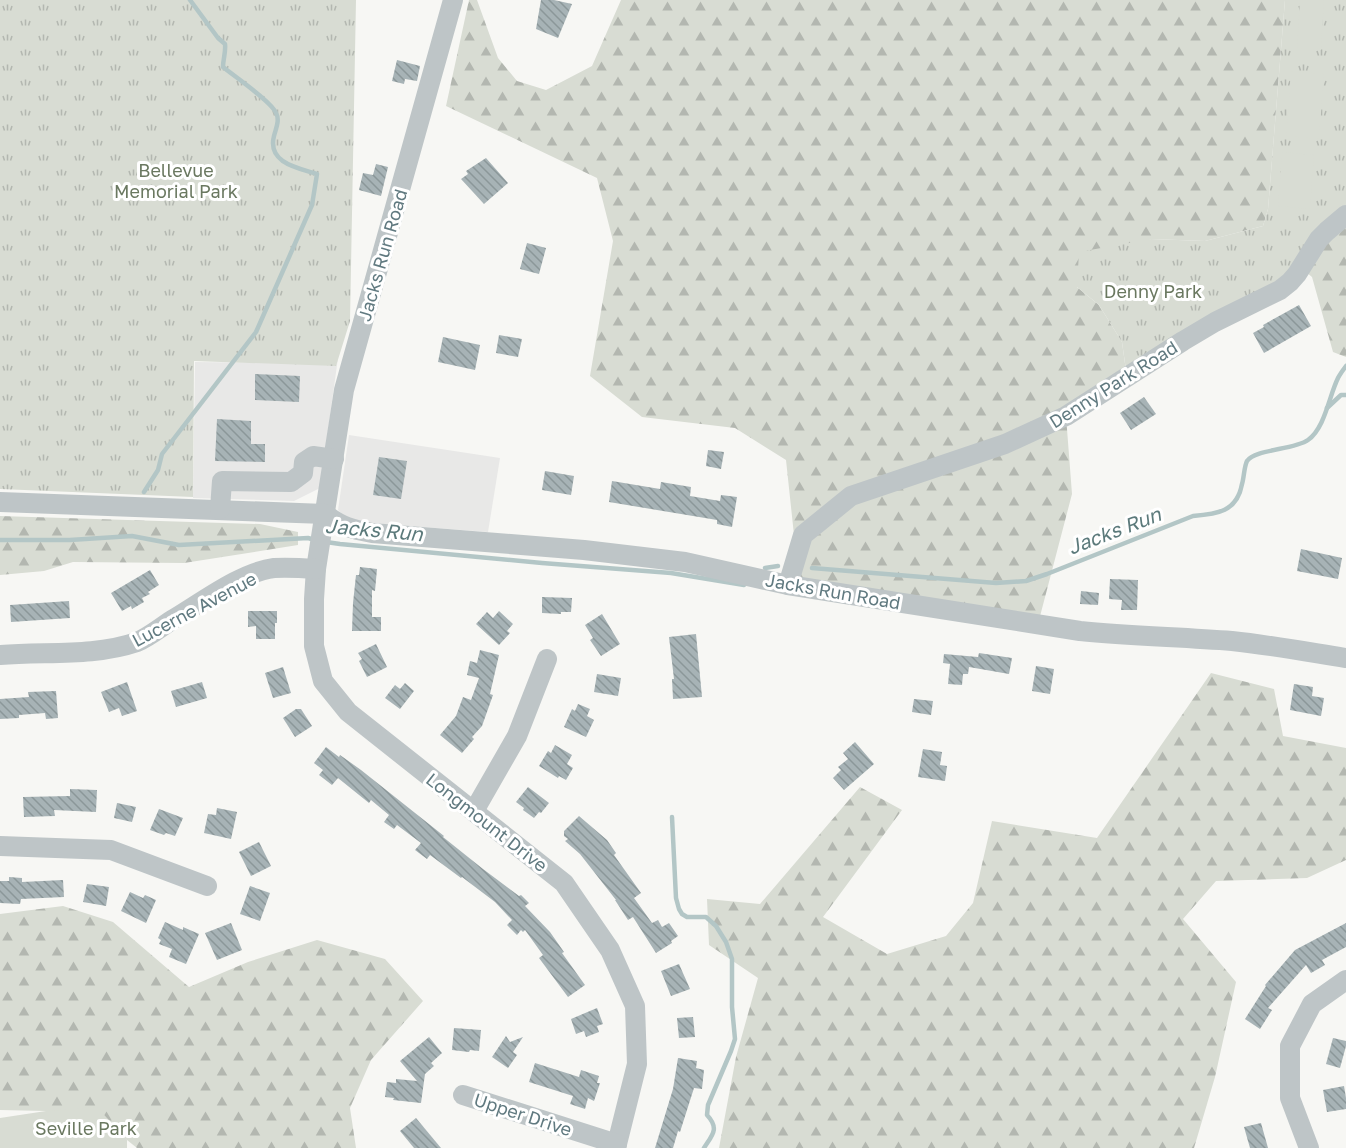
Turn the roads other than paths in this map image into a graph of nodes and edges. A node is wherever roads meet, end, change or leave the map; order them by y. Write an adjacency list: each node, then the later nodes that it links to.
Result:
1 (453, 0): 3 (street, Jacks Run Road)
2 (1346, 215): 8 (street, Denny Park Road)
3 (334, 459): 5 (street); 6 (street, Jacks Run Road)
4 (0, 502): 5 (street, Jacks Run Road)
5 (220, 509): 6 (street, Jacks Run Road)
6 (322, 532): 7 (street, Longmount Drive); 8 (street, Jacks Run Road)
7 (316, 569): 9 (street, Lucerne Avenue); 12 (street, Longmount Drive)
8 (788, 585): 10 (street, Jacks Run Road)
9 (0, 655)
10 (1346, 658)
11 (547, 659): 12 (street)
12 (474, 810): 17 (street, Longmount Drive)
13 (0, 846): 14 (street)
14 (207, 886)
15 (1346, 980): 18 (street)
16 (463, 1095): 17 (street, Upper Drive)
17 (616, 1146)
18 (1309, 1148)

